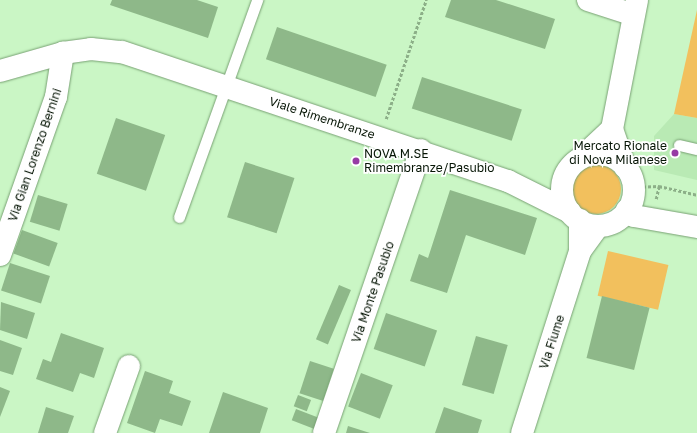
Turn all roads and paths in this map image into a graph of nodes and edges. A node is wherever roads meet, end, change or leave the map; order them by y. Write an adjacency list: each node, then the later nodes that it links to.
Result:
1 (257, 0): 7 (lane)
2 (426, 0): 9 (path)
3 (588, 0): 4 (street)
4 (636, 8): 8 (street)
5 (62, 53): 6 (street, Viale Rimembranze); 7 (street, Viale Rimembranze); 23 (street, Via Gian Lorenzo Bernini)
6 (0, 71)
7 (227, 87): 9 (street, Viale Rimembranze); 20 (lane)
8 (612, 129): 13 (street); 14 (street)
9 (380, 137): 12 (street, Viale Rimembranze)
10 (679, 145): 11 (lane)
11 (697, 149)
12 (421, 150): 16 (street, Viale Rimembranze); 26 (street, Via Monte Pasubio)
13 (581, 158): 14 (street); 15 (street)
14 (625, 167): 17 (street)
15 (566, 174): 16 (street, Viale Rimembranze); 21 (street)
16 (508, 181): 21 (street, Viale Rimembranze)
17 (633, 187): 18 (path); 19 (street)
18 (697, 195)
19 (627, 210): 21 (street); 22 (street)
20 (180, 217)
21 (582, 219): 27 (street, Via Fiume)
22 (697, 227)
23 (0, 255)
24 (129, 366): 25 (street)
25 (105, 433)
26 (324, 433)
27 (522, 433)

